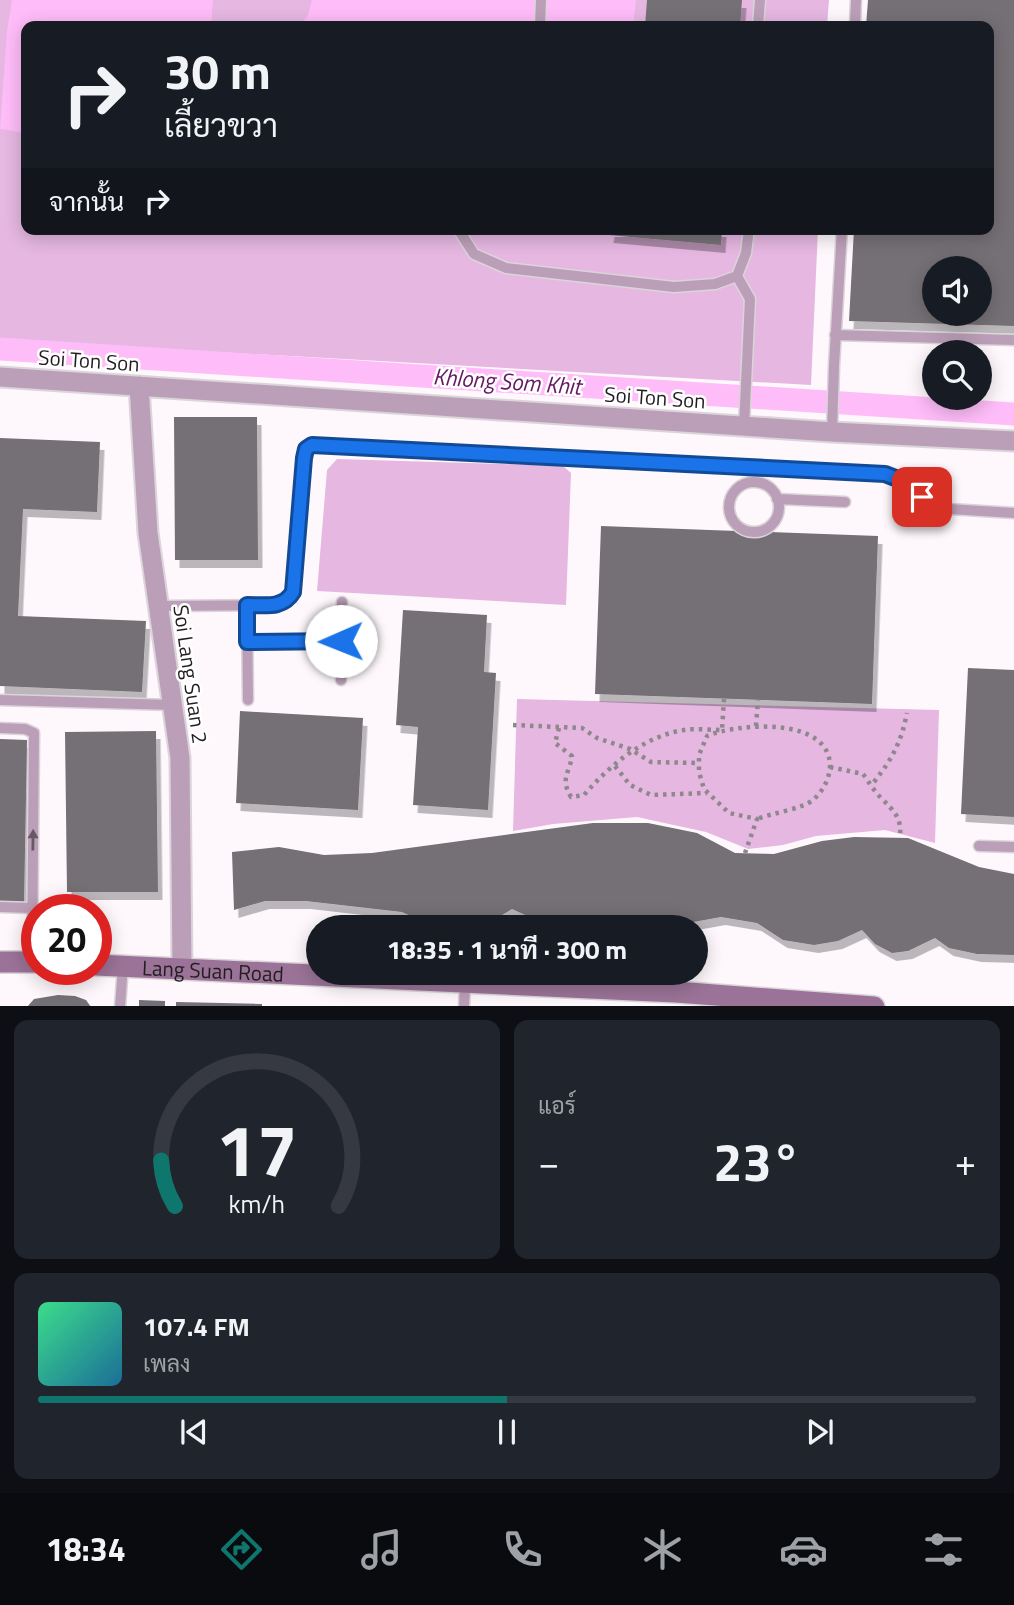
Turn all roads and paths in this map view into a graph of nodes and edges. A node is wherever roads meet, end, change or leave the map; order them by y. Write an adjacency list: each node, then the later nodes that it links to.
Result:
1 (541, 0): 4 (lane)
2 (760, 0): 5 (lane)
3 (856, 0): 6 (lane)
4 (540, 21)
5 (758, 21)
6 (855, 21)
7 (462, 235): 10 (lane)
8 (748, 235): 10 (lane)
9 (842, 235): 11 (lane)
10 (737, 276): 15 (lane)
11 (835, 335): 12 (lane); 16 (lane)
12 (1014, 340)
13 (0, 377): 14 (street, Soi Ton Son)
14 (139, 386): 15 (street, Soi Ton Son); 25 (street, Soi Lang Suan 2)
15 (744, 425): 16 (street, Soi Ton Son)
16 (832, 432): 17 (street, Soi Ton Son)
17 (1014, 441)
18 (752, 469): 19 (lane); 22 (lane); 24 (lane)
19 (751, 482): 20 (lane); 20 (lane)
20 (777, 499): 21 (lane)
21 (845, 502)
22 (1014, 513)
23 (342, 602): 26 (lane)
24 (247, 605): 25 (lane); 27 (lane)
25 (159, 606): 33 (street, Soi Lang Suan 2)
26 (341, 641): 27 (lane); 28 (lane)
27 (247, 642): 32 (lane)
28 (341, 680)
29 (724, 699): 39 (path)
30 (0, 700): 33 (lane)
31 (758, 700): 36 (path)
32 (248, 701)
33 (173, 705): 58 (street, Soi Lang Suan 2)
34 (907, 713): 44 (path)
35 (513, 725): 38 (path)
36 (756, 726): 39 (path); 43 (path)
37 (0, 728): 51 (lane, one-way to 37)
38 (559, 728): 40 (path); 42 (path)
39 (722, 730): 40 (path); 41 (path)
40 (634, 751): 41 (path); 42 (path)
41 (699, 763): 45 (path)
42 (615, 766): 45 (path)
43 (830, 767): 46 (path); 47 (path)
44 (874, 782)
45 (708, 793): 46 (path)
46 (757, 819): 50 (path)
47 (900, 837)
48 (979, 846): 49 (lane)
49 (1014, 847)
50 (746, 853)
51 (32, 894)
52 (0, 907): 53 (lane)
53 (21, 908)
54 (0, 962): 55 (street)
55 (21, 962)
56 (112, 966): 57 (street, Lang Suan Road)
57 (123, 966): 58 (street, Lang Suan Road); 62 (lane)
58 (182, 969): 59 (street, Lang Suan Road)
59 (306, 976)
60 (466, 985): 63 (lane)
61 (492, 985): 64 (street, Lang Suan Road)
62 (120, 1006)
63 (464, 1006)
64 (861, 1006)

